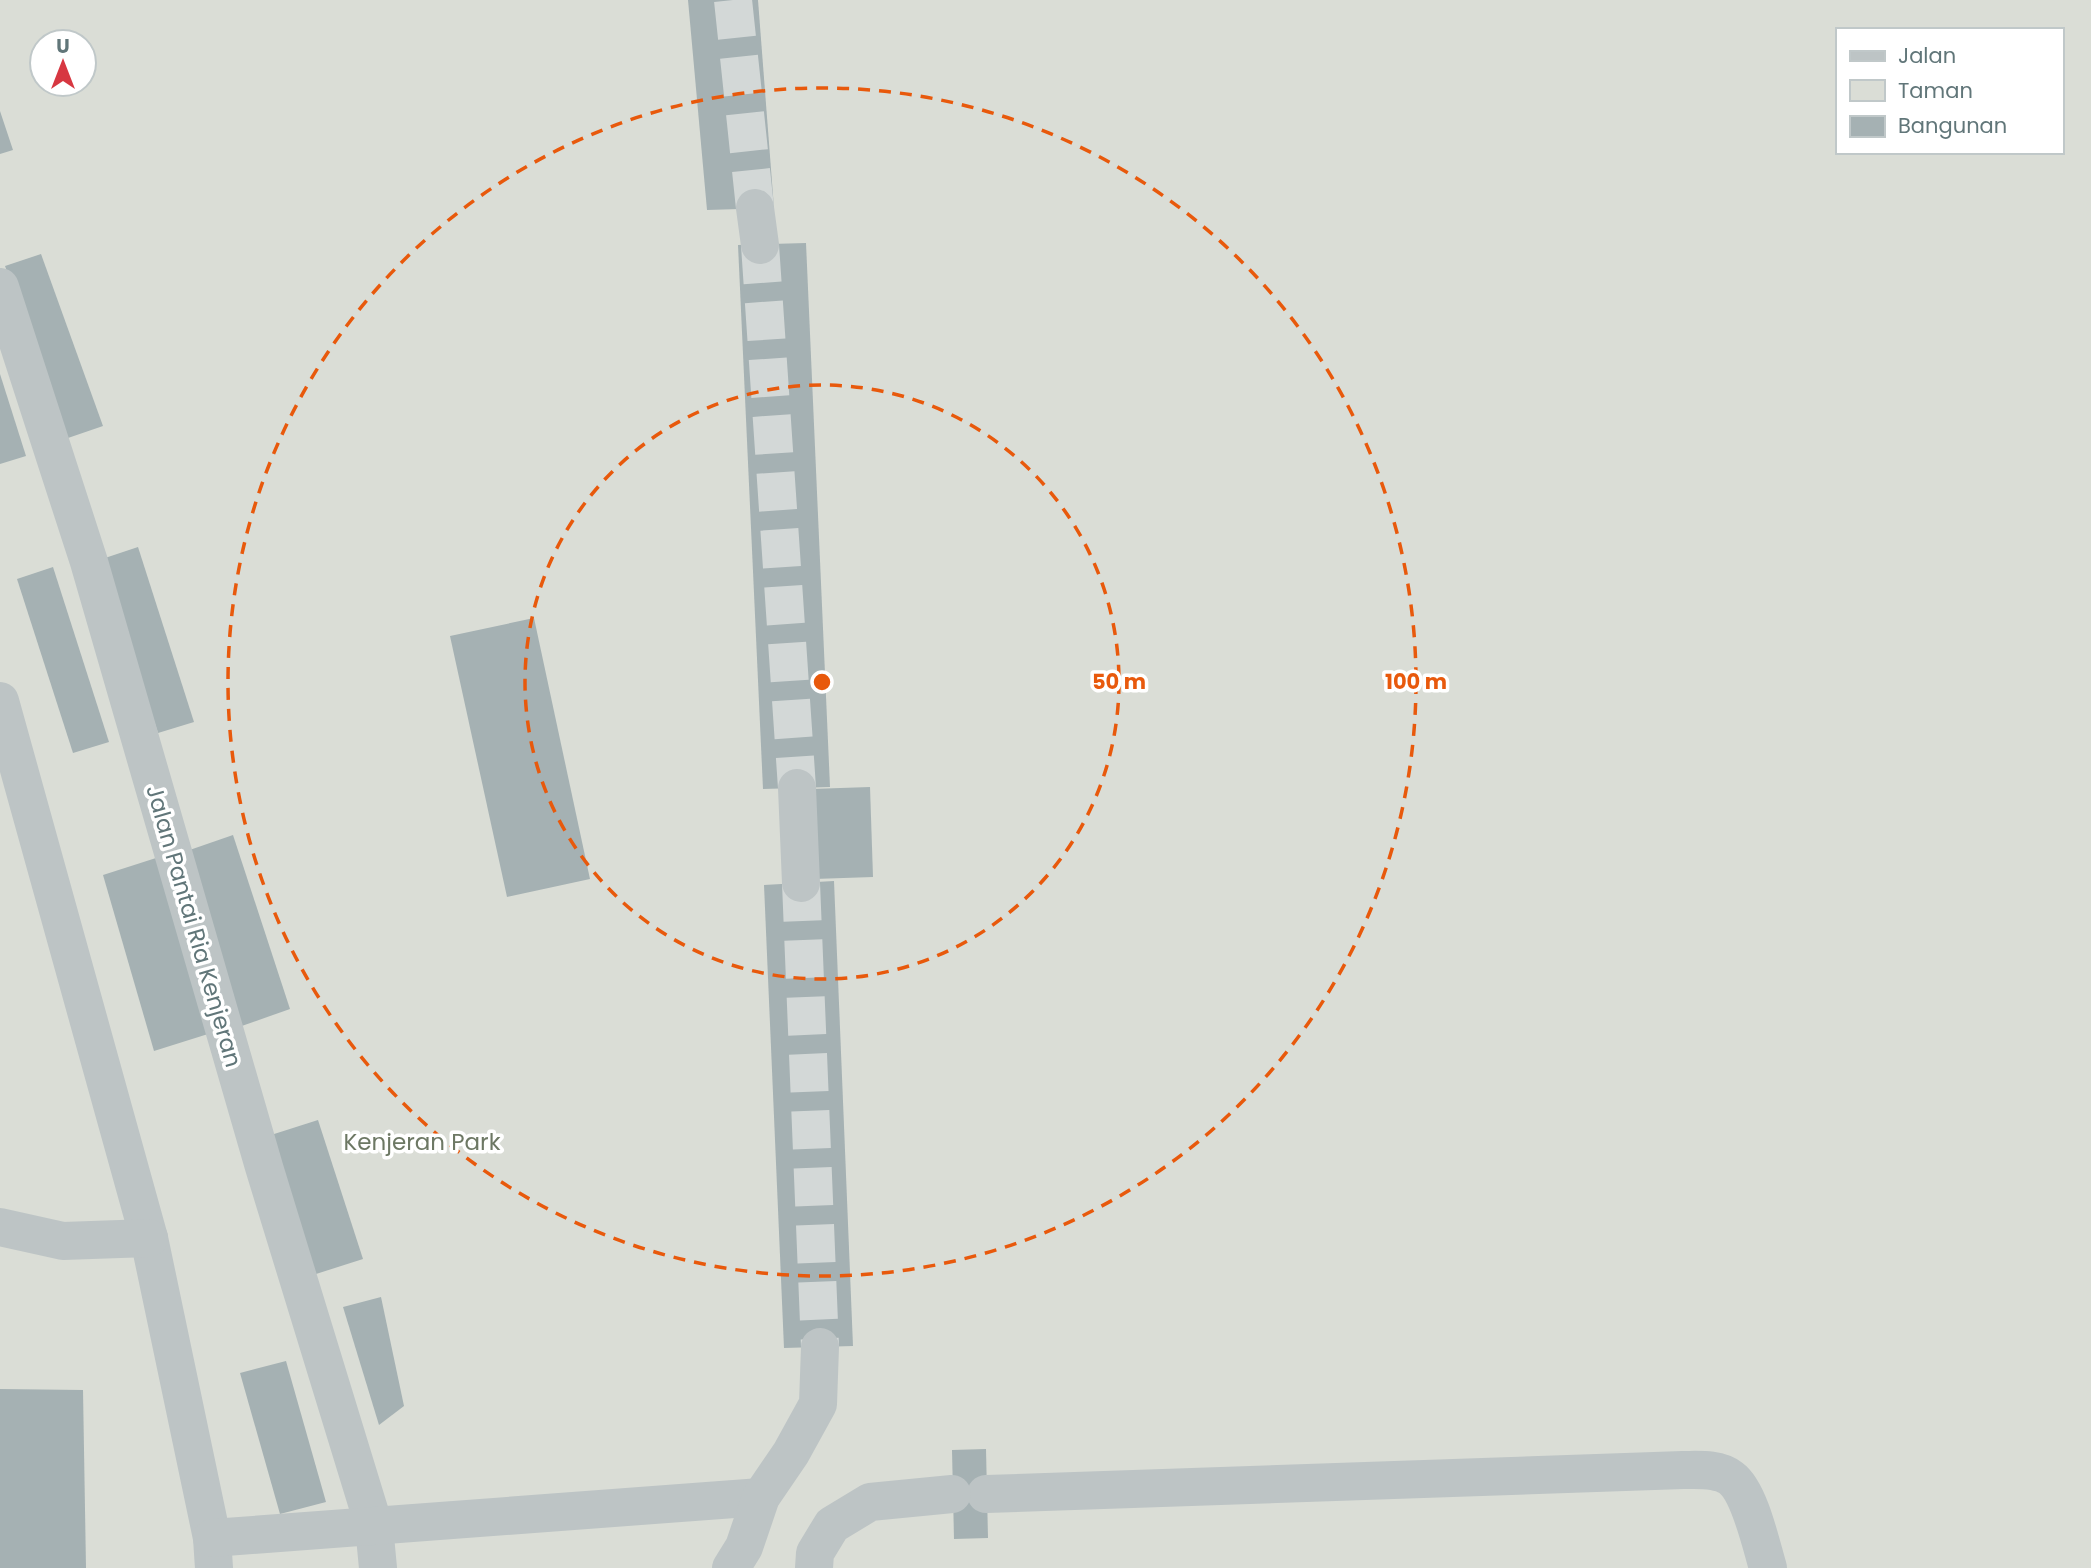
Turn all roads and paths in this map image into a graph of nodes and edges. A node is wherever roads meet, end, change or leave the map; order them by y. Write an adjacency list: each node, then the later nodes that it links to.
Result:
1 (0, 287): 9 (lane, Jalan Pantai Ria Kenjeran)
2 (0, 701): 6 (lane)
3 (797, 788): 4 (lane)
4 (801, 883)
5 (0, 1227): 6 (lane)
6 (149, 1238): 10 (lane)
7 (820, 1347): 8 (lane)
8 (761, 1497): 9 (lane); 12 (lane)
9 (374, 1526): 10 (lane); 11 (lane, Jalan Pantai Ria Kenjeran)
10 (213, 1553)
11 (378, 1568)
12 (731, 1568)
13 (814, 1568): 14 (lane)
14 (1768, 1568)

